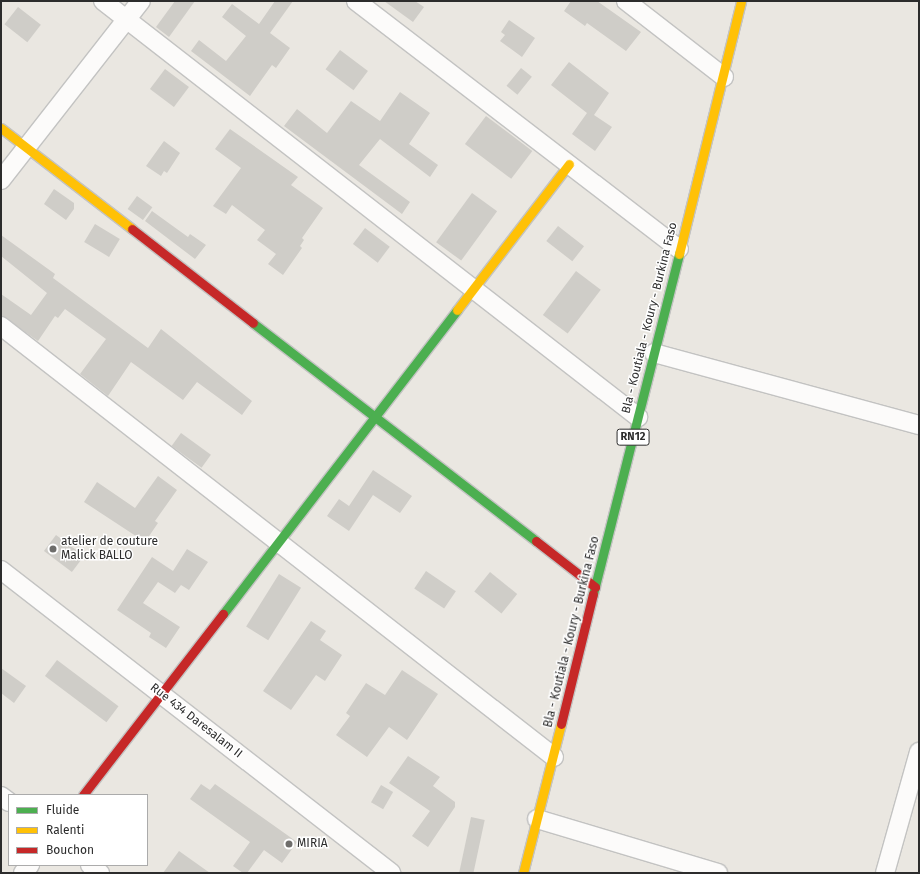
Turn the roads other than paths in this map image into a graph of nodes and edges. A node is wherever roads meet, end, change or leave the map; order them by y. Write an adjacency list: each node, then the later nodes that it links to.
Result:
1 (103, 1): 6 (street)
2 (141, 1): 6 (street)
3 (356, 1): 10 (street)
4 (626, 1): 7 (street)
5 (740, 1): 7 (street, Bla - Koutiala - Koury - Burkina Faso / RN12)
6 (127, 19): 9 (street); 13 (street)
7 (724, 77): 12 (street, Bla - Koutiala - Koury - Burkina Faso / RN12)
8 (1, 128): 9 (street)
9 (26, 148): 11 (street); 16 (street)
10 (568, 164): 12 (street); 13 (street)
11 (1, 180)
12 (680, 249): 15 (street, Bla - Koutiala - Koury - Burkina Faso / RN12)
13 (473, 288): 16 (street); 17 (street)
14 (1, 326): 19 (street)
15 (654, 353): 17 (street, Bla - Koutiala - Koury - Burkina Faso / RN12); 18 (street)
16 (374, 417): 19 (street); 21 (street)
17 (638, 417): 21 (street, Bla - Koutiala - Koury - Burkina Faso / RN12)
18 (919, 425)
19 (278, 542): 22 (street); 24 (street)
20 (1, 570): 22 (street, Rue 434 Daresalam II)
21 (595, 587): 24 (street, Bla - Koutiala - Koury - Burkina Faso / RN12)
22 (161, 694): 25 (street); 30 (street, Rue 434 Daresalam II)
23 (919, 752): 26 (street)
24 (554, 757): 27 (street, Bla - Koutiala - Koury - Burkina Faso / RN12)
25 (84, 794)
26 (913, 797): 33 (street)
27 (537, 819): 31 (street, Bla - Koutiala - Koury - Burkina Faso / RN12); 32 (street)
28 (91, 866): 29 (street)
29 (100, 873)
30 (391, 873)
31 (523, 873)
32 (718, 873)
33 (885, 873)

